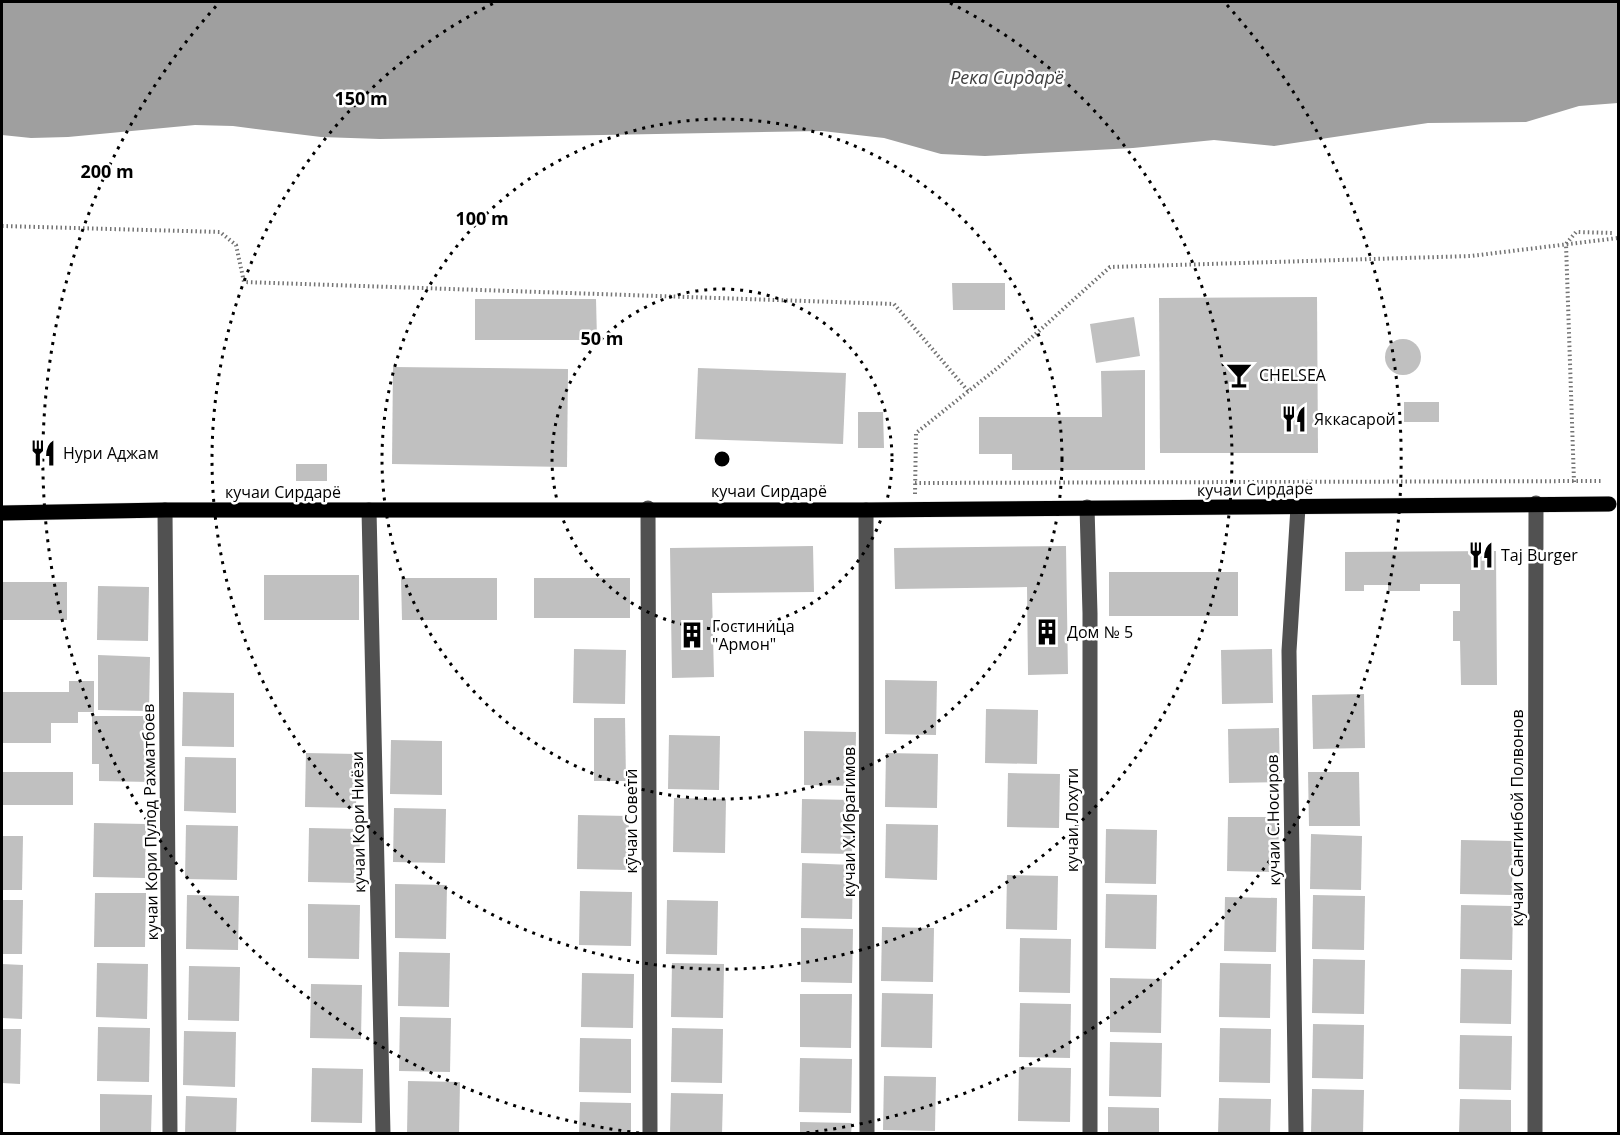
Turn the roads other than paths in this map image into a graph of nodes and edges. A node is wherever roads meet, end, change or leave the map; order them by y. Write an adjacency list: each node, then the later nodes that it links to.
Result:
1 (1536, 503): 2 (main road, кучаи Сирдарё); 4 (main road, кучаи Сирдарё); 16 (street, кучаи Сангинбой Полвонов)
2 (1608, 504)
3 (1087, 507): 4 (main road, кучаи Сирдарё); 8 (main road, кучаи Сирдарё); 14 (street, кучаи Лохути)
4 (1298, 507): 15 (street, кучаи С.Носиров)
5 (648, 508): 7 (main road, кучаи Сирдарё); 8 (main road, кучаи Сирдарё); 12 (street, кӯчаи Советӣ)
6 (165, 510): 7 (main road, кучаи Сирдарё); 9 (main road, кучаи Сирдарё); 10 (street, кучаи Кори Пулод Рахматбоев)
7 (369, 510): 11 (street, кучаи Кори Ниёзи)
8 (866, 510): 13 (street, кучаи Х.Ибрагимов)
9 (2, 513)
10 (170, 1134)
11 (383, 1134)
12 (650, 1134)
13 (867, 1134)
14 (1090, 1134)
15 (1296, 1134)
16 (1535, 1134)

